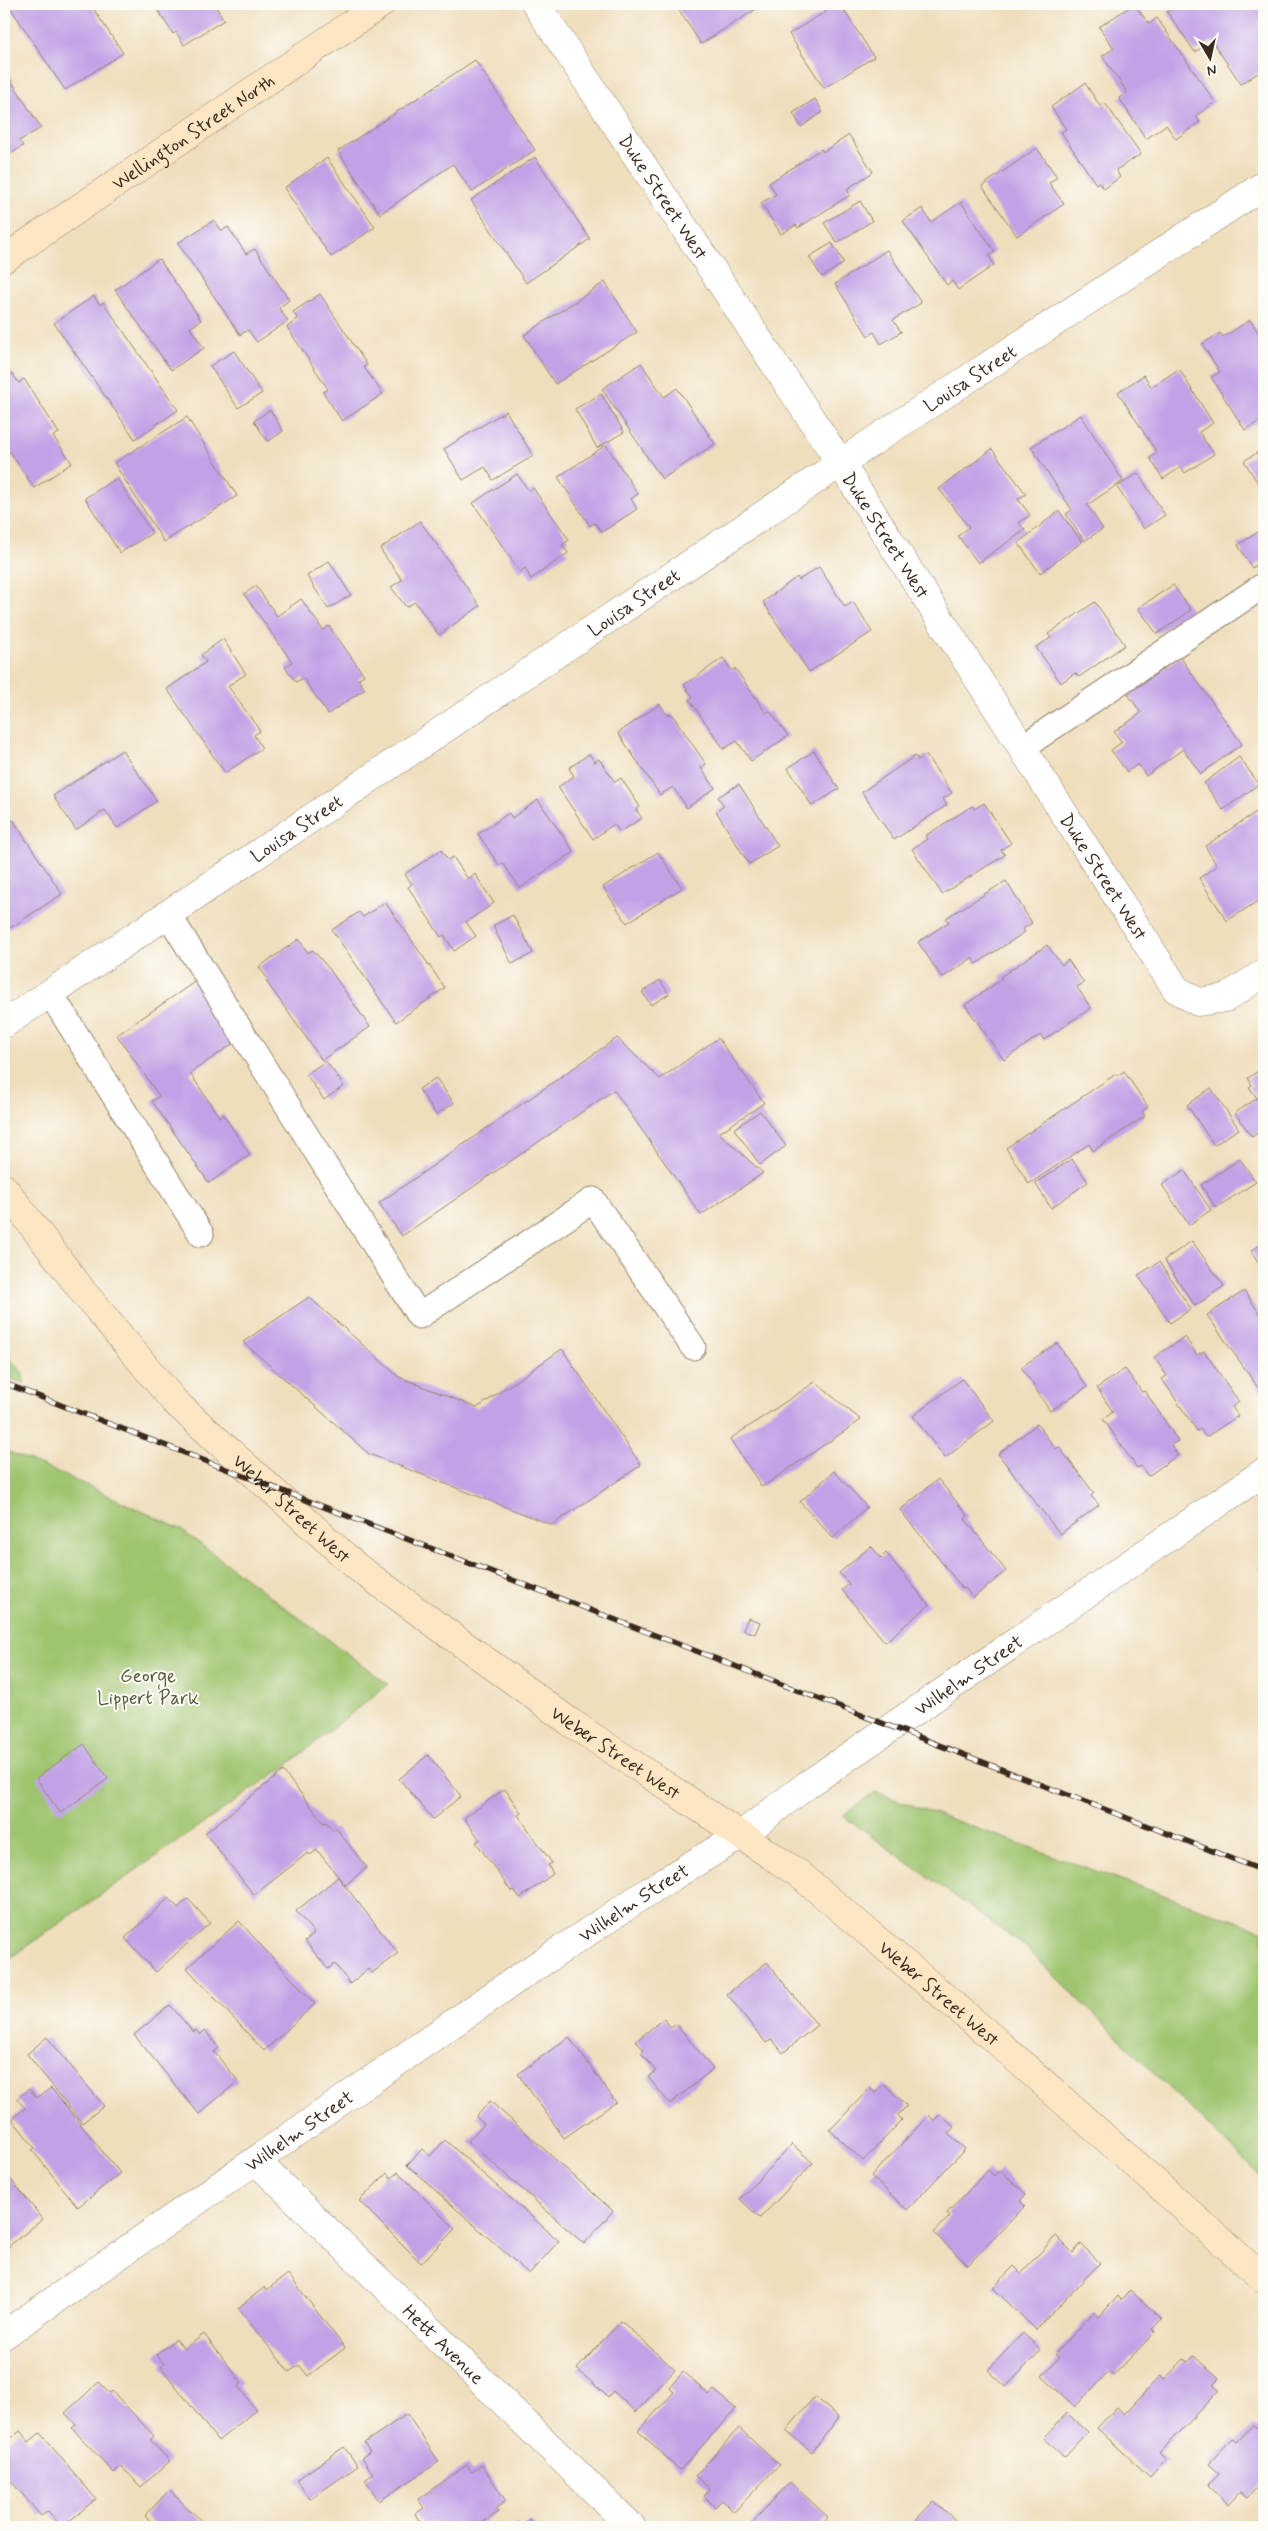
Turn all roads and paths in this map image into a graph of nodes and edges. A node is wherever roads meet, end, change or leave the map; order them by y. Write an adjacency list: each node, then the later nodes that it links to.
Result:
1 (382, 4): 4 (main road, Wellington Street North)
2 (536, 4): 5 (street, Duke Street West)
3 (1264, 185): 5 (street, Louisa Street)
4 (4, 259)
5 (840, 464): 7 (street, Duke Street West); 8 (street, Louisa Street)
6 (1264, 584): 7 (lane)
7 (1023, 747): 9 (street, Duke Street West)
8 (168, 914): 10 (street, Louisa Street); 14 (lane)
9 (1264, 973)
10 (50, 993): 11 (street, Louisa Street); 13 (lane)
11 (4, 1024)
12 (4, 1188): 16 (main road, Weber Street West)
13 (201, 1234)
14 (693, 1347)
15 (1264, 1472): 16 (street, Wilhelm Street)
16 (741, 1835): 17 (street, Wilhelm Street); 18 (main road, Weber Street West)
17 (256, 2161): 19 (street, Wilhelm Street); 20 (street, Hett Avenue)
18 (1264, 2280)
19 (4, 2335)
20 (632, 2527)

